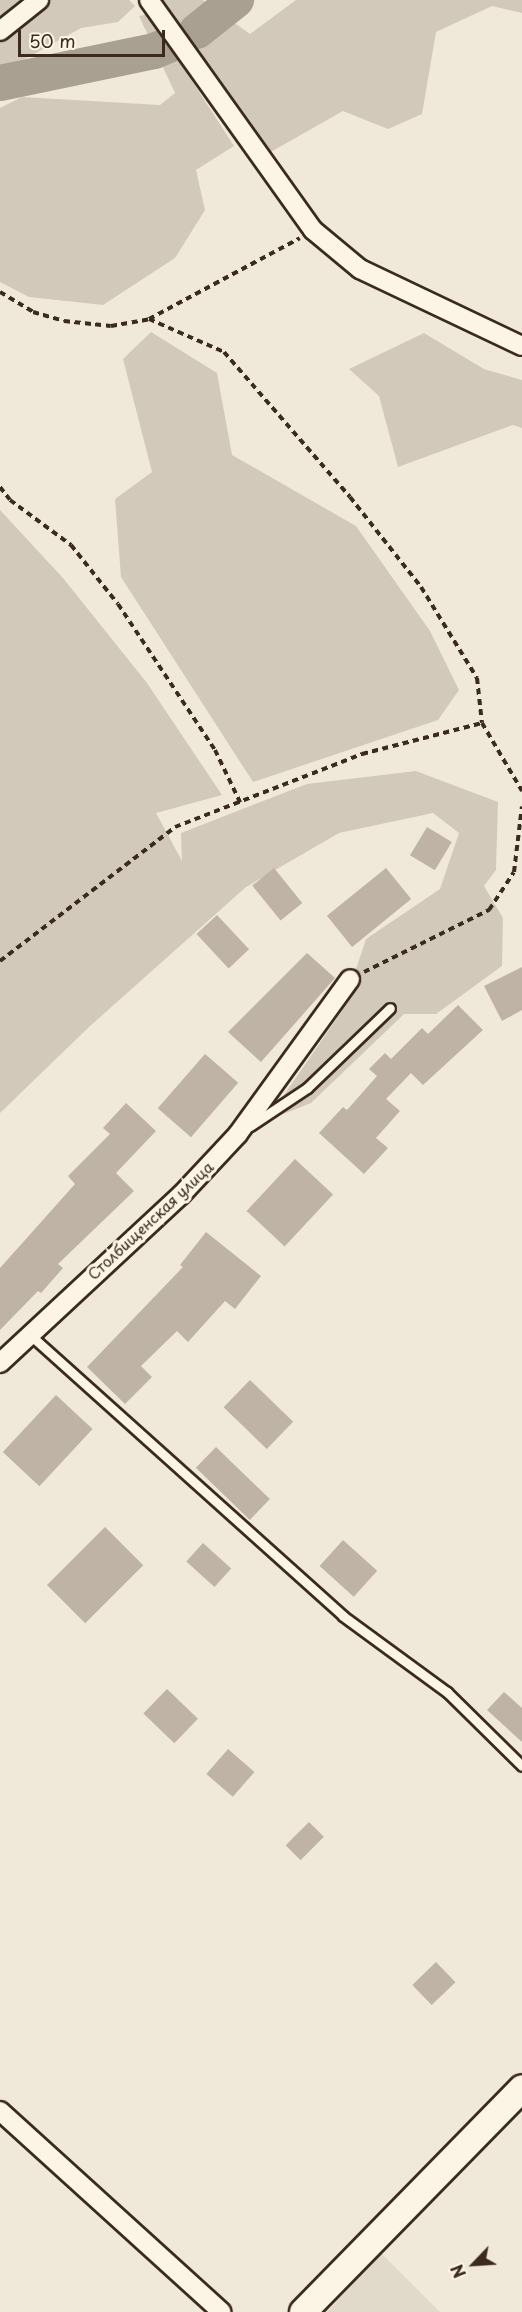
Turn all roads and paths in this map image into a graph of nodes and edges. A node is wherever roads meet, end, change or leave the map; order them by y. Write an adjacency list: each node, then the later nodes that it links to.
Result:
1 (39, 0): 3 (street)
2 (149, 0): 4 (street)
3 (0, 31)
4 (313, 231): 6 (path); 7 (street)
5 (0, 292): 6 (path)
6 (149, 319): 9 (path)
7 (522, 346)
8 (0, 487): 11 (path)
9 (482, 723): 10 (path); 11 (path)
10 (522, 791)
11 (240, 802): 13 (path)
12 (522, 806): 14 (path)
13 (0, 962)
14 (350, 979): 16 (street, Столбищенская улица)
15 (390, 1008): 16 (lane)
16 (238, 1134): 17 (street, Столбищенская улица)
17 (28, 1333): 18 (street, Столбищенская улица); 19 (lane)
18 (0, 1363)
19 (522, 1766)
20 (522, 2088): 23 (street)
21 (0, 2111): 22 (street)
22 (222, 2312)
23 (303, 2312)

